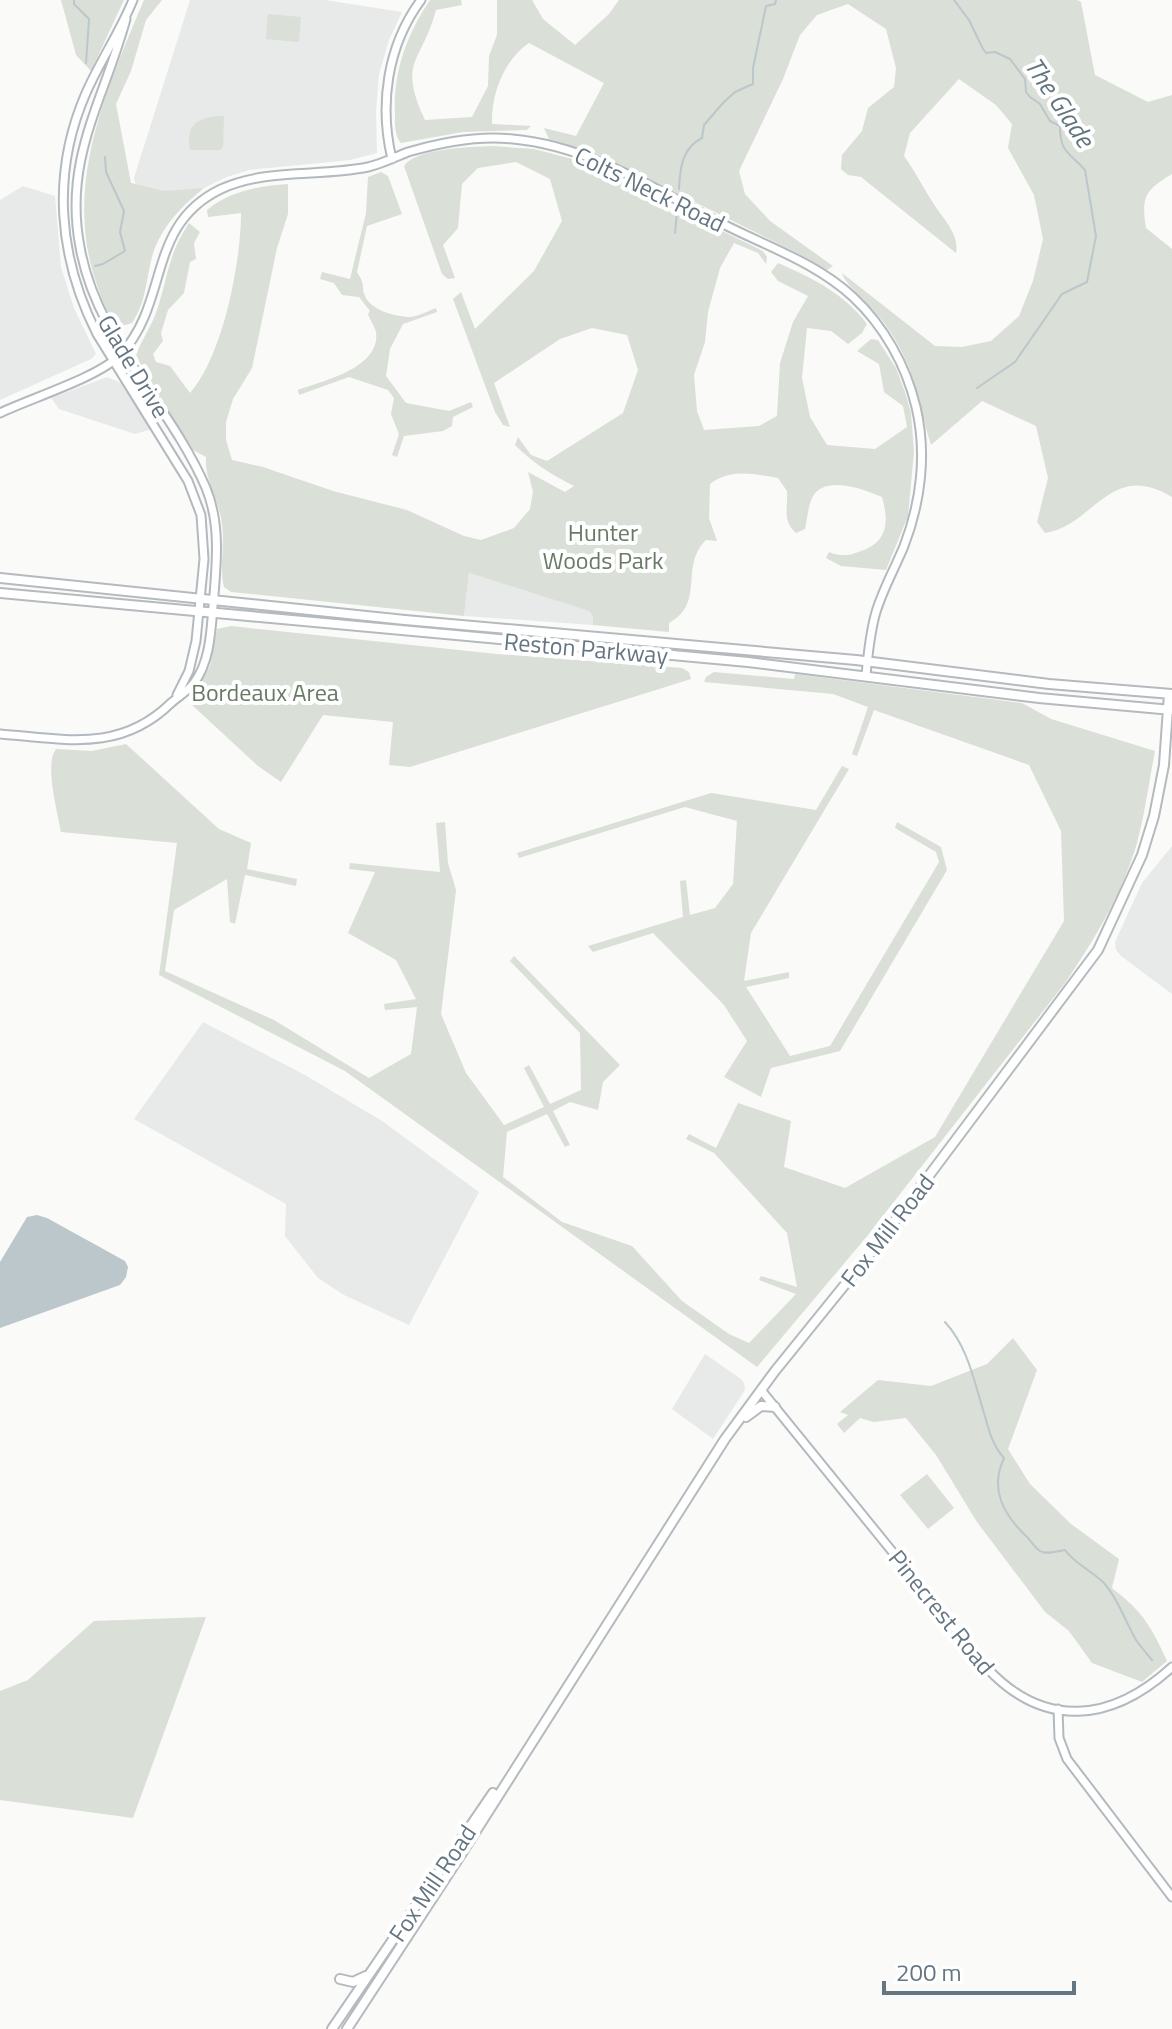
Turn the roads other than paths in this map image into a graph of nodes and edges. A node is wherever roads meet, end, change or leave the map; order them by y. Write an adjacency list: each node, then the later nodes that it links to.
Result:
1 (133, 0): 3 (street, Glade Drive)
2 (421, 0): 4 (street)
3 (126, 19): 5 (street, Glade Drive); 6 (street, Glade Drive)
4 (392, 159): 5 (street, Colts Neck Road); 14 (street, Colts Neck Road)
5 (123, 352): 6 (street, Colts Neck Road); 11 (street, Glade Drive)
6 (114, 361): 7 (street, Colts Neck Road); 10 (street, Glade Drive)
7 (0, 413)
8 (0, 578): 10 (main road, Reston Parkway)
9 (0, 593): 12 (main road, Reston Parkway)
10 (200, 597): 11 (main road, Reston Parkway); 12 (street, Glade Drive)
11 (213, 599): 13 (street, Glade Drive); 14 (main road, Reston Parkway)
12 (199, 612): 13 (main road, Reston Parkway); 17 (street, Glade Drive)
13 (212, 613): 15 (main road, Reston Parkway); 17 (street, Glade Drive)
14 (868, 661): 15 (street, Colts Neck Road); 16 (main road, Reston Parkway)
15 (866, 675): 18 (main road, Reston Parkway)
16 (1170, 694): 18 (main road, Fox Mill Road)
17 (174, 700): 19 (street, Glade Drive)
18 (1170, 710): 20 (main road, Fox Mill Road)
19 (0, 734)
20 (761, 1390): 21 (street, Pinecrest Road); 22 (main road, Fox Mill Road)
21 (775, 1407): 22 (main road); 24 (street, Pinecrest Road)
22 (736, 1425): 25 (main road, Fox Mill Road)
23 (1172, 1667): 24 (street)
24 (1058, 1709): 26 (street)
25 (534, 1738): 27 (main road, Fox Mill Road); 30 (main road, Fox Mill Road)
26 (1172, 1897)
27 (370, 1973): 28 (main road); 29 (main road, Fox Mill Road)
28 (340, 1979)
29 (332, 2029)
30 (347, 2029)

